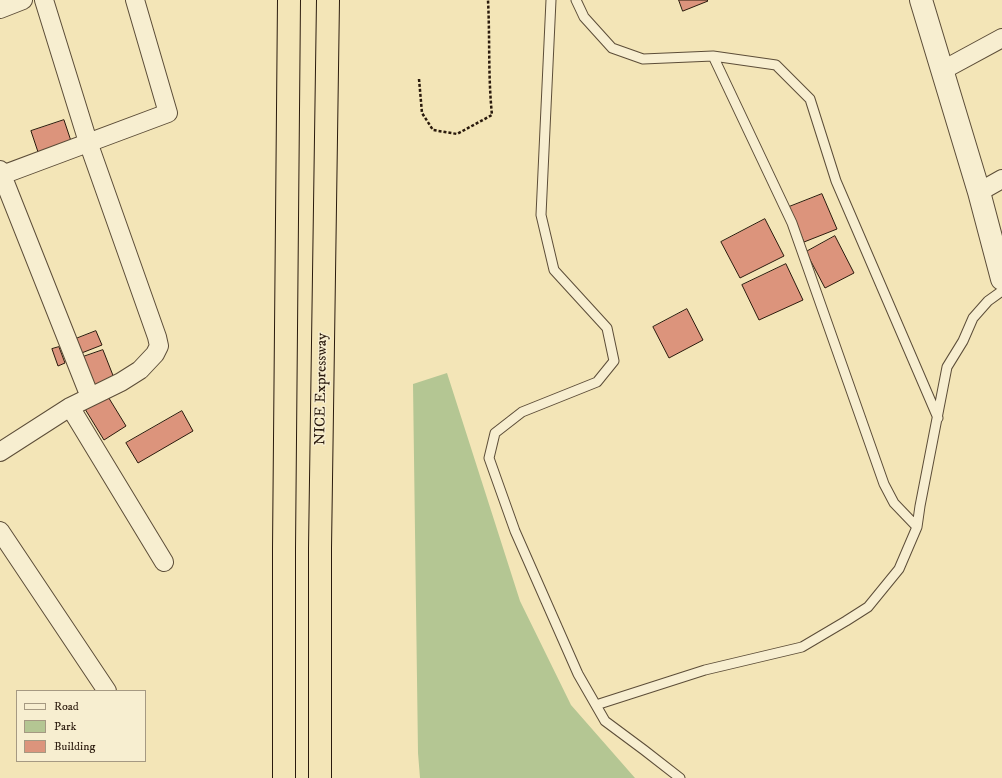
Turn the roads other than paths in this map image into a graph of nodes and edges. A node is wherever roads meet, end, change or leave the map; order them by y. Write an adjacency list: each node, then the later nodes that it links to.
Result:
1 (24, 0): 9 (street)
2 (44, 0): 13 (street)
3 (135, 0): 13 (street)
4 (289, 0): 28 (highway)
5 (328, 0): 29 (highway, NICE Expressway)
6 (551, 0): 27 (lane)
7 (576, 0): 11 (lane)
8 (921, 0): 12 (street)
9 (0, 9)
10 (1002, 38): 12 (street)
11 (713, 56): 21 (lane); 23 (lane)
12 (943, 70): 16 (street)
13 (88, 142): 14 (street); 19 (street)
14 (1, 173): 19 (street)
15 (1002, 179): 16 (street)
16 (979, 192): 17 (street)
17 (1002, 279)
18 (1002, 291): 21 (lane)
19 (90, 397): 20 (street)
20 (70, 407): 22 (street); 25 (street)
21 (938, 418): 23 (lane)
22 (0, 452)
23 (917, 527): 27 (lane)
24 (0, 531): 26 (street)
25 (164, 562)
26 (106, 690)
27 (596, 705): 30 (lane)
28 (284, 778)
29 (320, 778)
30 (680, 778)

